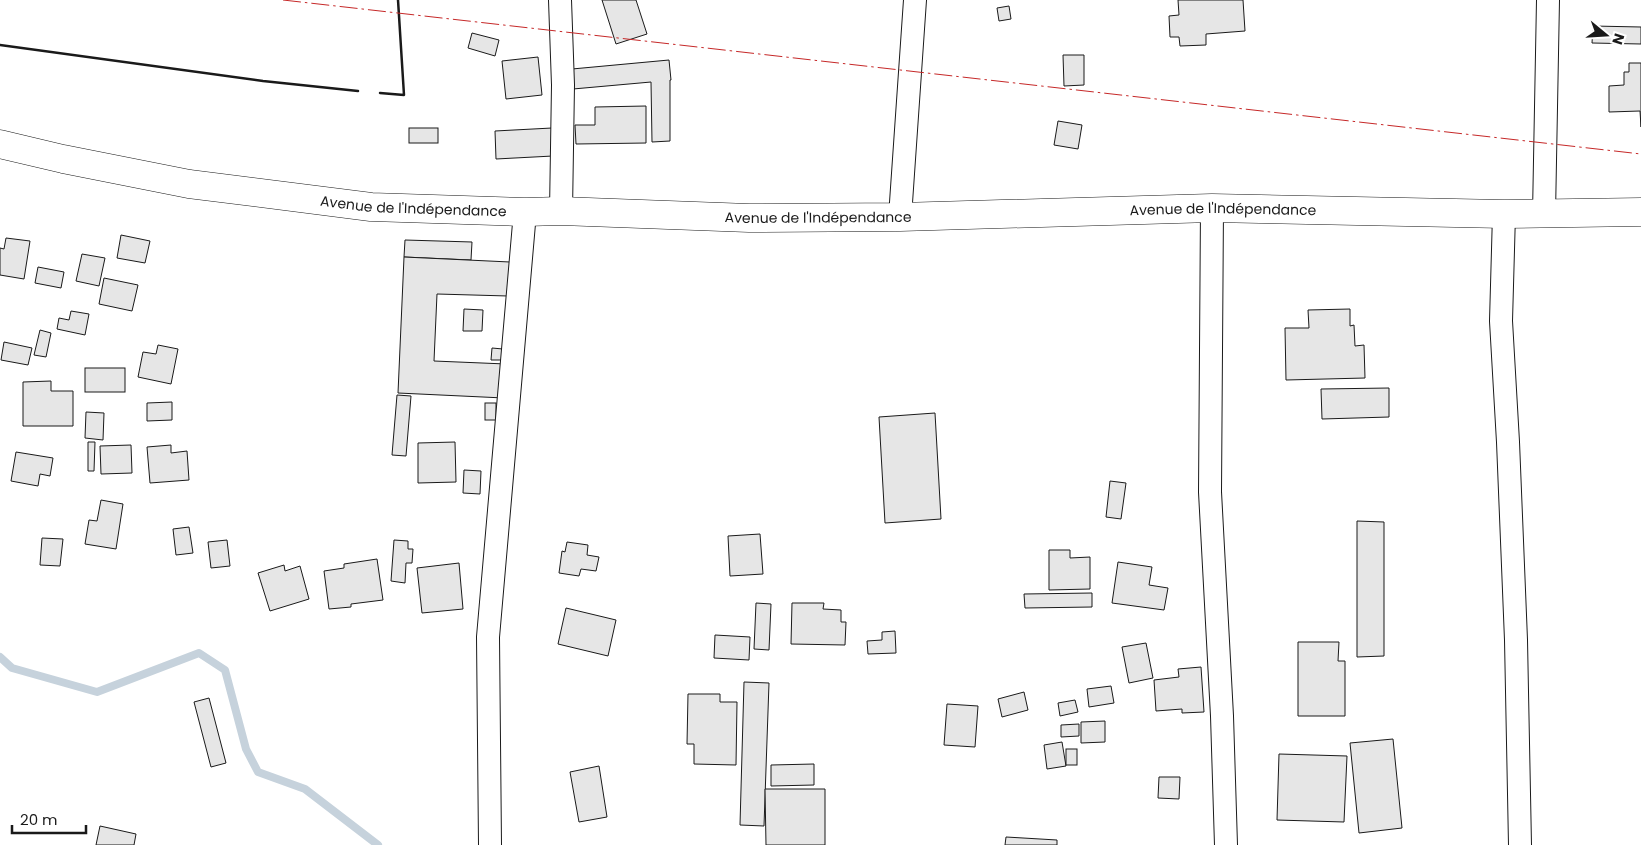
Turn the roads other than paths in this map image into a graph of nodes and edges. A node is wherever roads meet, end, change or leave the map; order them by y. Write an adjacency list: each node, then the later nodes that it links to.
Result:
1 (560, 0): 6 (street)
2 (915, 0): 11 (street)
3 (1548, 0): 10 (street)
4 (0, 144): 7 (main road, Avenue de l'Indépendance)
5 (1212, 208): 9 (main road, Avenue de l'Indépendance); 11 (main road, Avenue de l'Indépendance); 13 (street)
6 (561, 211): 7 (main road, Avenue de l'Indépendance); 11 (main road, Avenue de l'Indépendance)
7 (525, 212): 12 (street)
8 (1641, 212): 10 (main road, Avenue de l'Indépendance)
9 (1504, 214): 10 (main road, Avenue de l'Indépendance); 14 (street)
10 (1544, 214)
11 (900, 217)
12 (490, 845)
13 (1226, 845)
14 (1520, 845)

